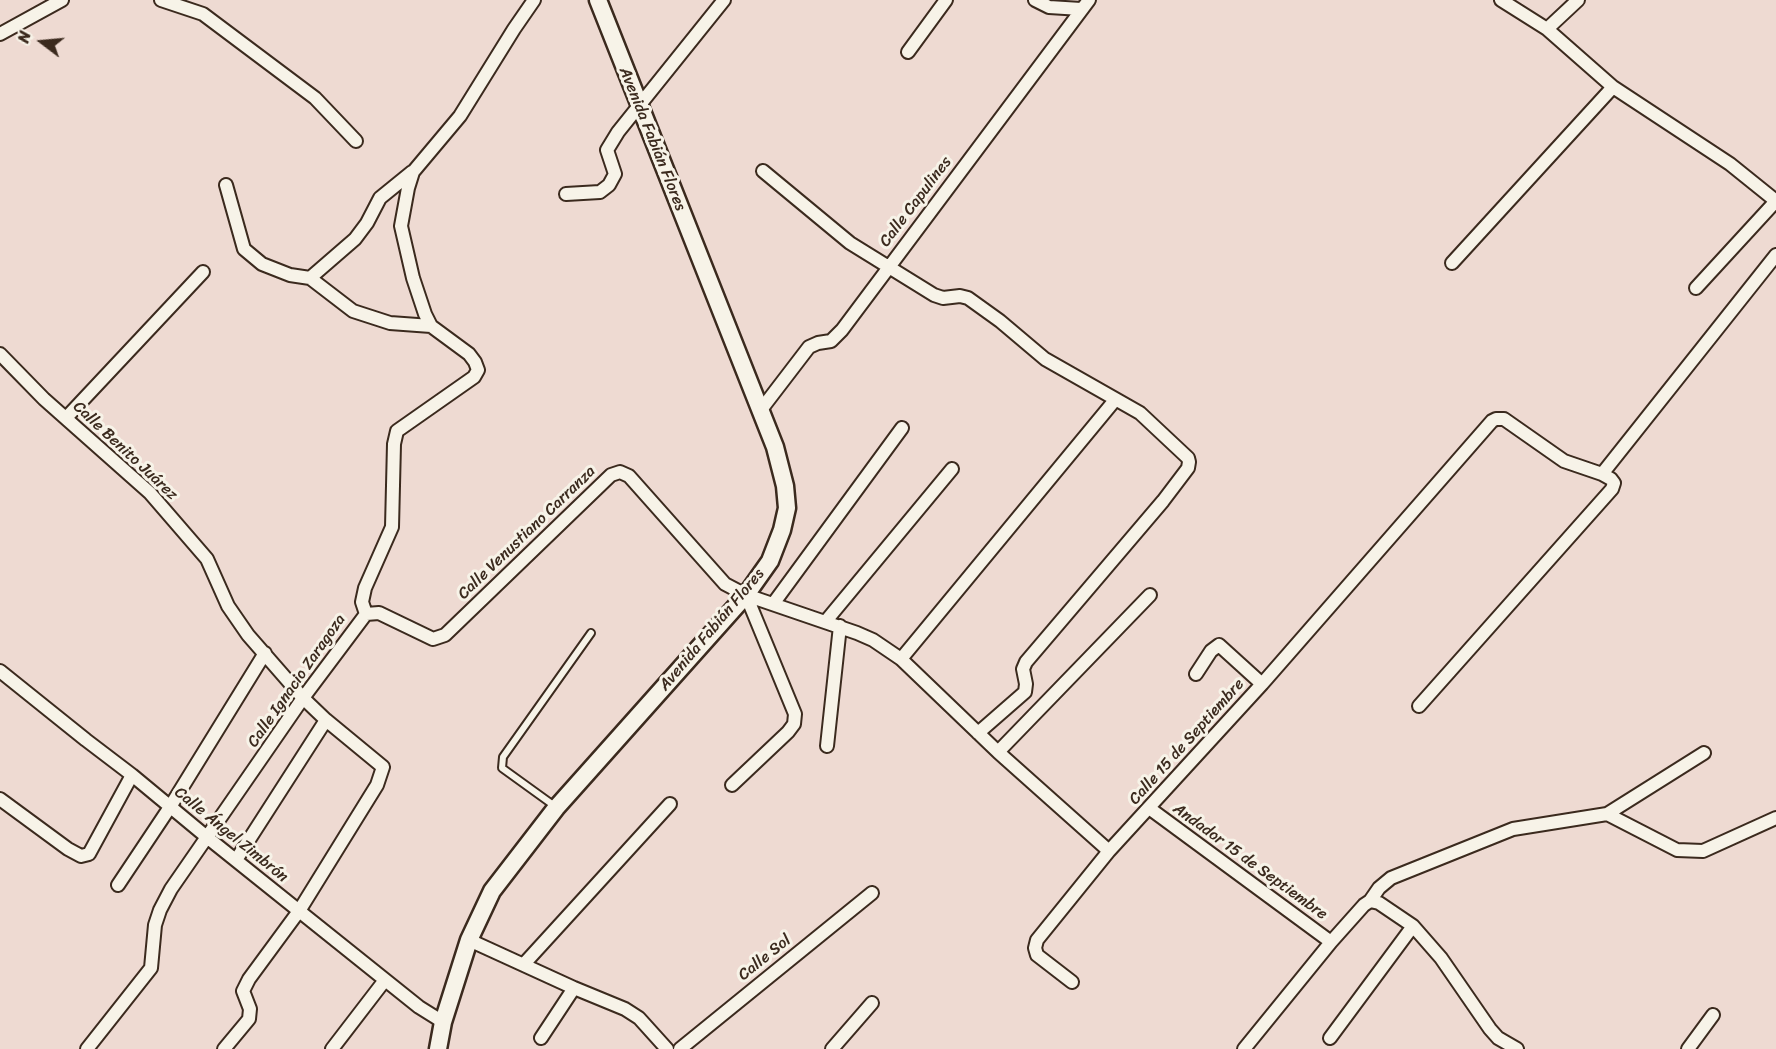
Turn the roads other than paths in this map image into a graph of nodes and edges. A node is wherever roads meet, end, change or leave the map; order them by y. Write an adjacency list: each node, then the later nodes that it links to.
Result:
1 (62, 0): 12 (street)
2 (161, 0): 16 (street)
3 (534, 0): 18 (street)
4 (724, 0): 15 (street)
5 (946, 0): 13 (street)
6 (1035, 0): 10 (street)
7 (1501, 0): 11 (street)
8 (1578, 0): 11 (street)
9 (604, 4): 15 (main road, Avenida Fabián Flores)
10 (1085, 5): 23 (street, Calle Capulines)
11 (1547, 29): 14 (street)
12 (0, 33)
13 (908, 52)
14 (1613, 87): 22 (street); 26 (street)
15 (639, 106): 20 (street); 30 (main road, Avenida Fabián Flores)
16 (356, 141)
17 (763, 171): 23 (street)
18 (413, 172): 25 (street); 27 (street)
19 (226, 184): 25 (street)
20 (566, 194)
21 (1776, 255): 34 (street)
22 (1452, 263)
23 (888, 267): 29 (street); 30 (street, Calle Capulines)
24 (203, 272): 31 (street)
25 (310, 278): 27 (street)
26 (1696, 288)
27 (431, 326): 38 (street, Calle Ignacio Zaragoza)
28 (0, 354): 31 (street, Calle Benito Juárez)
29 (1115, 400): 43 (street); 50 (street)
30 (760, 411): 35 (main road, Avenida Fabián Flores)
31 (66, 418): 42 (street, Calle Benito Juárez)
32 (902, 428): 37 (street)
33 (952, 469): 39 (street)
34 (1602, 474): 46 (street, Calle 15 de Septiembre); 48 (street, Calle 15 de Septiembre)
35 (746, 595): 37 (street); 38 (street, Calle Venustiano Carranza); 55 (street); 59 (main road, Avenida Fabián Flores)
36 (1150, 595): 52 (street)
37 (773, 604): 39 (street)
38 (366, 614): 47 (street, Calle Ignacio Zaragoza)
39 (826, 621): 40 (street)
40 (840, 626): 43 (street); 51 (street)
41 (591, 633): 59 (lane)
42 (265, 653): 47 (street, Calle Benito Juárez); 58 (street)
43 (901, 659): 50 (street)
44 (0, 671): 54 (street, Calle Ángel Zimbrón)
45 (1196, 674): 46 (street)
46 (1262, 684): 60 (street, Calle 15 de Septiembre)
47 (303, 698): 49 (street, Calle Benito Juárez); 63 (street, Calle Ignacio Zaragoza)
48 (1419, 706)
49 (326, 720): 65 (street); 69 (street, Calle Benito Juárez)
50 (978, 733): 52 (street)
51 (827, 746)
52 (998, 752): 64 (street)
53 (1704, 753): 61 (street)
54 (132, 775): 56 (street); 58 (street, Calle Ángel Zimbrón)
55 (732, 785)
56 (0, 799)
57 (670, 804): 73 (street)
58 (170, 807): 63 (street, Calle Ángel Zimbrón); 66 (street)
59 (556, 808): 71 (main road, Avenida Fabián Flores)
60 (1149, 808): 64 (street, Calle 15 de Septiembre); 72 (street, Andador 15 de Septiembre)
61 (1607, 814): 62 (street); 68 (street)
62 (1776, 818)
63 (208, 838): 65 (street, Calle Ángel Zimbrón); 82 (street, Calle Ignacio Zaragoza)
64 (1109, 851): 75 (street, Calle 15 de Septiembre)
65 (236, 860): 69 (street, Calle Ángel Zimbrón)
66 (118, 885)
67 (872, 893): 87 (street, Calle Sol)
68 (1371, 901): 70 (street); 72 (street)
69 (299, 911): 74 (street, Calle Ángel Zimbrón); 83 (street)
70 (1413, 926): 81 (street); 90 (street)
71 (469, 940): 73 (street); 79 (main road, Avenida Fabián Flores)
72 (1331, 942): 89 (street)
73 (524, 964): 76 (street)
74 (385, 980): 79 (street, Calle Ángel Zimbrón); 84 (street)
75 (1072, 982)
76 (574, 988): 80 (street); 86 (street)
77 (872, 1003): 88 (street)
78 (1713, 1015): 91 (street)
79 (443, 1022): 85 (main road, Avenida Fabián Flores)
80 (542, 1038)
81 (1330, 1038)
82 (87, 1049)
83 (224, 1049)
84 (332, 1049)
85 (438, 1049)
86 (667, 1049)
87 (680, 1049)
88 (832, 1049)
89 (1244, 1049)
90 (1517, 1049)
91 (1688, 1049)

